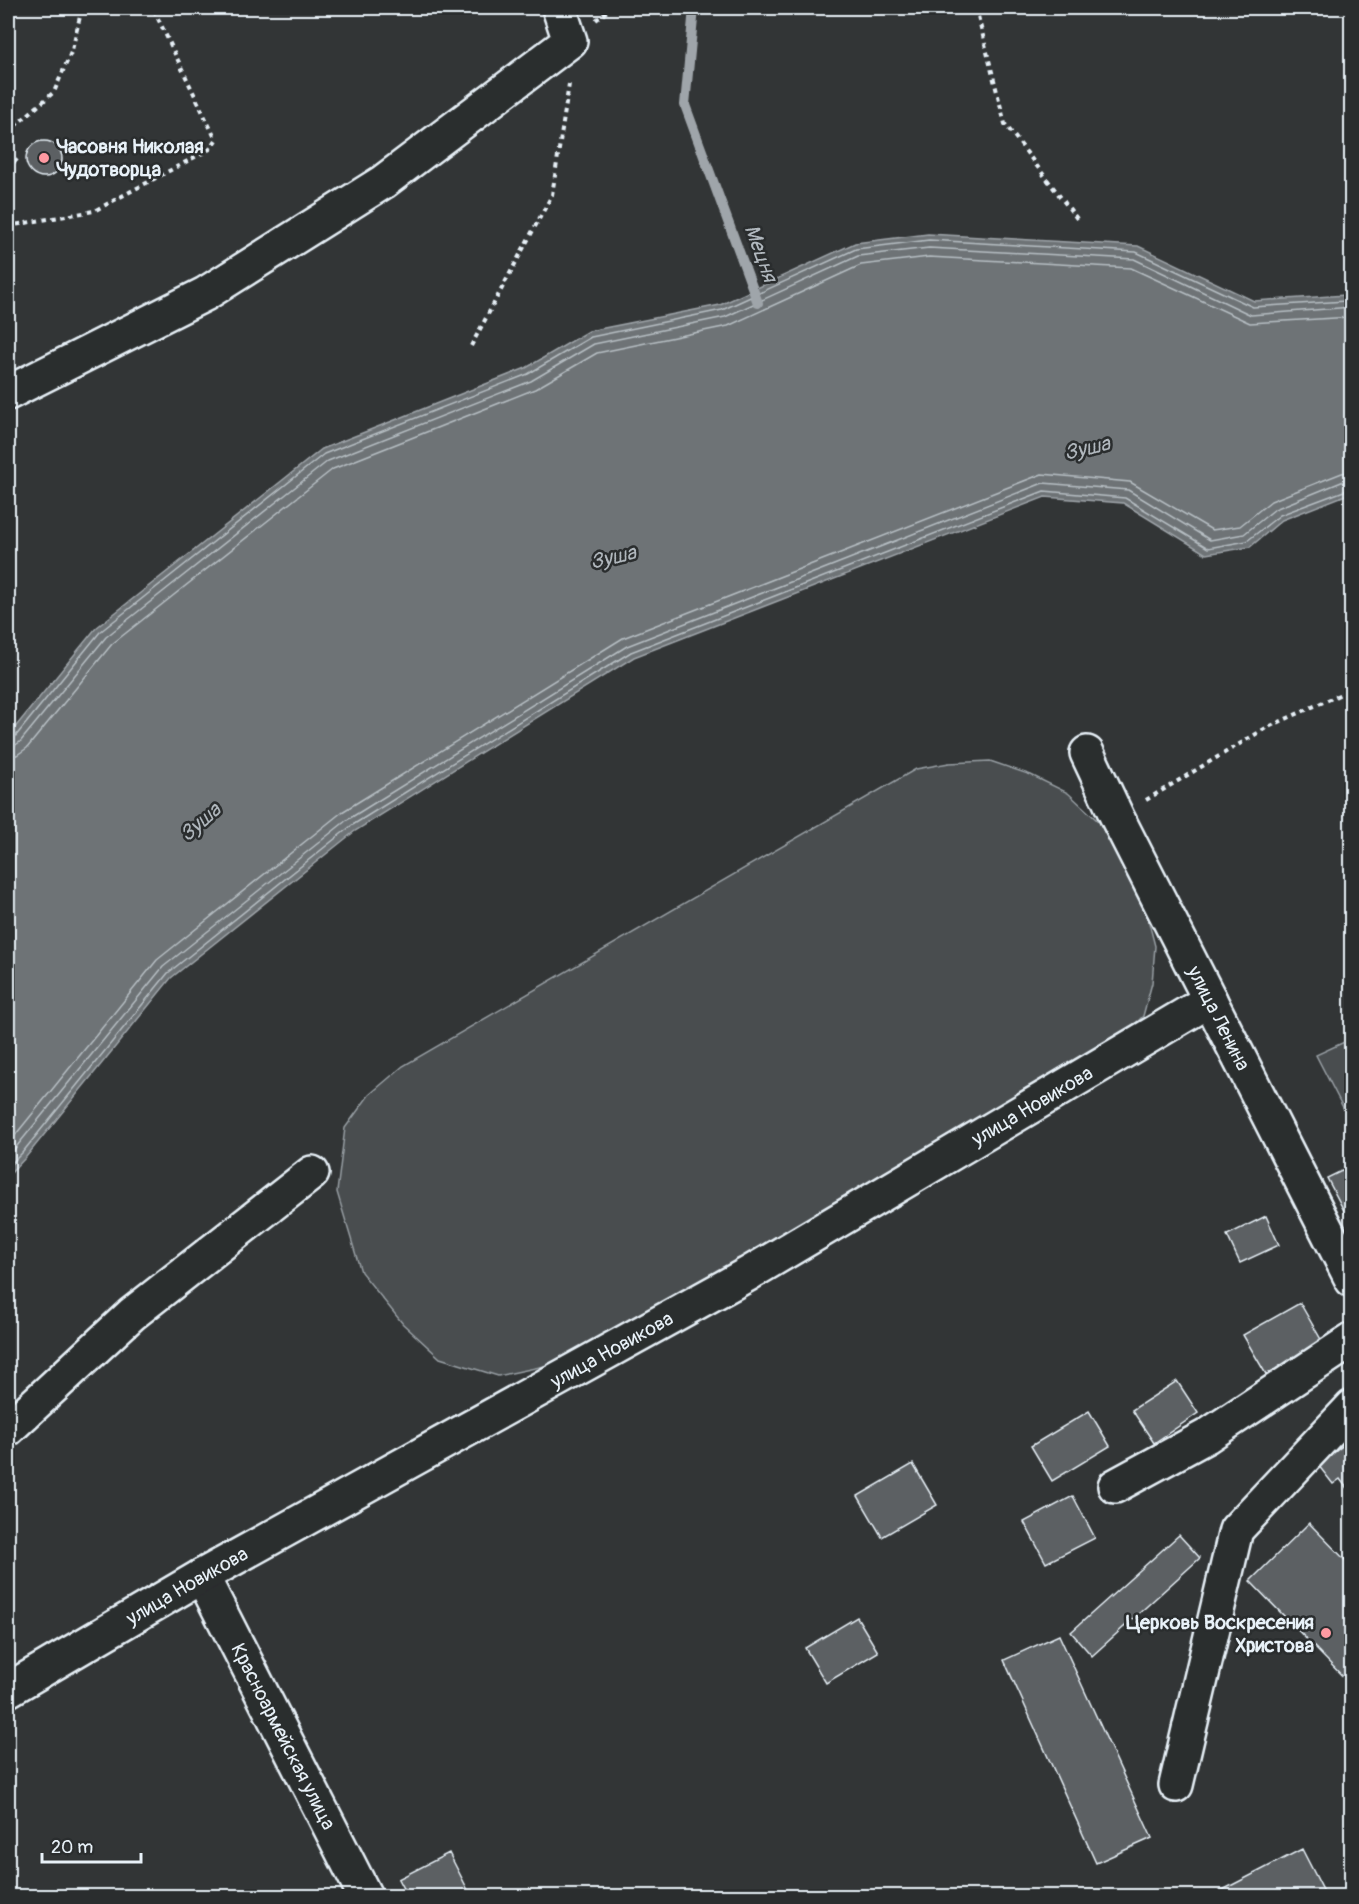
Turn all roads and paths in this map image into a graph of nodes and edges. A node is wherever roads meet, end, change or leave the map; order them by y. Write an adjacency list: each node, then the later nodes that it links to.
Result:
1 (82, 8): 6 (path)
2 (153, 8): 10 (path)
3 (559, 8): 5 (street)
4 (976, 8): 9 (path)
5 (570, 41): 11 (path); 12 (street)
6 (8, 131)
7 (19, 157): 8 (path)
8 (8, 169)
9 (1077, 220)
10 (8, 226)
11 (471, 346)
12 (8, 393)
13 (1352, 689): 15 (path)
14 (1087, 753): 15 (street, улица Ленина)
15 (1117, 817): 16 (street, улица Ленина)
16 (1210, 1000): 18 (street, улица Ленина); 23 (street, улица Новикова)
17 (312, 1173): 21 (street)
18 (1352, 1280)
19 (1352, 1340): 22 (street)
20 (1352, 1407): 25 (street)
21 (8, 1429)
22 (1115, 1486)
23 (202, 1576): 24 (street, улица Новикова); 26 (street, Красноармейская улица)
24 (8, 1690)
25 (1176, 1785)
26 (365, 1896)

